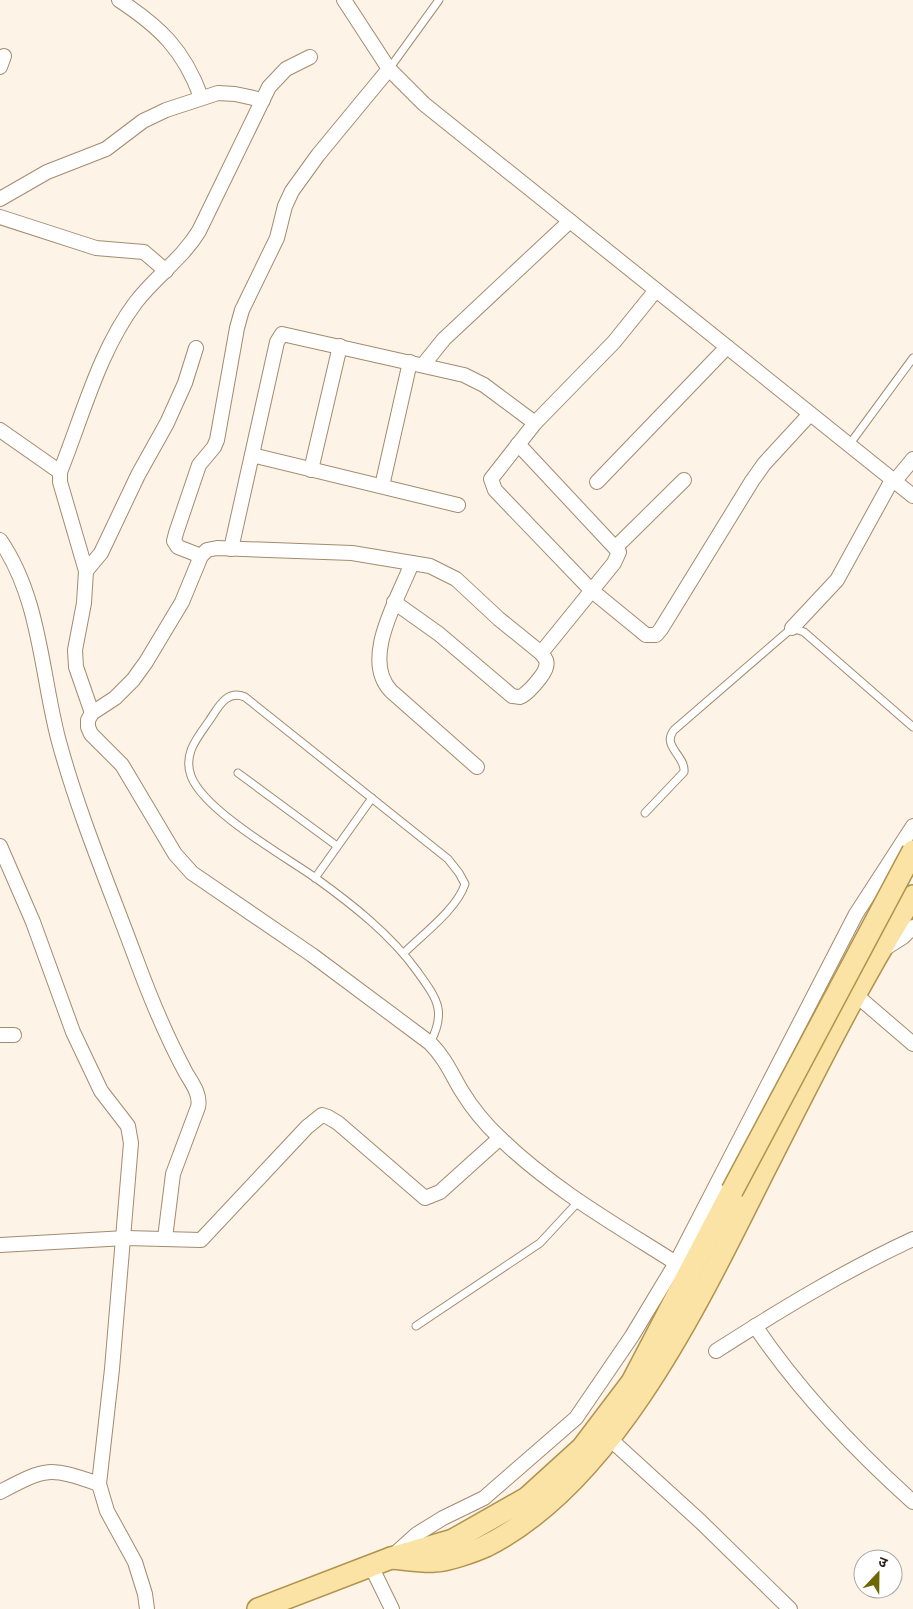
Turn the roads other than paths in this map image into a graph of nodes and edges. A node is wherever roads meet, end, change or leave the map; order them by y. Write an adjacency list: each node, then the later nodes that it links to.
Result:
1 (119, 0): 6 (street)
2 (344, 0): 5 (street)
3 (440, 0): 5 (lane)
4 (310, 56): 7 (street)
5 (389, 69): 10 (street); 36 (street)
6 (201, 97): 7 (street); 8 (street)
7 (263, 100): 11 (street)
8 (0, 199)
9 (0, 217): 11 (street)
10 (570, 221): 12 (street); 17 (street)
11 (166, 271): 26 (street)
12 (656, 290): 14 (street); 19 (street)
13 (340, 346): 17 (street); 23 (street); 25 (street)
14 (727, 347): 18 (street); 28 (street)
15 (196, 348): 38 (street)
16 (913, 358): 22 (lane)
17 (417, 363): 19 (street); 30 (street)
18 (810, 414): 22 (street); 39 (street)
19 (535, 423): 21 (street)
20 (0, 430): 26 (street)
21 (518, 444): 35 (street); 39 (street)
22 (849, 445): 29 (street)
23 (252, 455): 25 (street); 34 (street)
24 (913, 459): 29 (street)
25 (311, 470): 30 (street)
26 (60, 472): 38 (street)
27 (684, 480): 35 (street)
28 (597, 482)
29 (894, 482): 31 (street); 41 (street)
30 (382, 486): 32 (street)
31 (913, 496)
32 (458, 505)
33 (0, 540): 65 (street)
34 (231, 548): 36 (street); 37 (street)
35 (616, 548): 39 (street)
36 (201, 556): 43 (street)
37 (412, 563): 40 (street); 42 (street)
38 (86, 571): 43 (street)
39 (592, 590): 42 (street)
40 (394, 602): 42 (street); 45 (street)
41 (792, 628): 44 (lane); 48 (lane)
42 (541, 653)
43 (92, 713): 60 (street)
44 (913, 727)
45 (478, 767)
46 (238, 773): 51 (lane)
47 (372, 798): 51 (lane); 53 (lane); 58 (lane)
48 (645, 813)
49 (913, 826): 56 (street)
50 (0, 846): 64 (street)
51 (337, 846): 53 (lane)
52 (913, 851): 76 (main road, bridge)
53 (315, 878): 58 (lane)
54 (913, 896): 57 (main road)
55 (913, 927): 57 (street)
56 (848, 931): 57 (street); 68 (street)
57 (879, 951): 59 (main road)
58 (404, 953): 60 (lane)
59 (856, 995): 61 (street); 72 (main road)
60 (430, 1043): 62 (street)
61 (913, 1044)
62 (500, 1138): 63 (street); 65 (street)
63 (580, 1200): 68 (street); 69 (lane)
64 (124, 1238): 65 (street); 67 (street); 73 (street)
65 (162, 1238)
66 (913, 1239): 70 (street)
67 (0, 1245)
68 (676, 1263): 76 (street)
69 (416, 1326)
70 (755, 1326): 71 (street); 75 (street)
71 (716, 1351)
72 (610, 1439): 76 (main road); 81 (street)
73 (99, 1484): 74 (street); 78 (street)
74 (0, 1492)
75 (913, 1502)
76 (391, 1558): 77 (main road)
77 (371, 1566): 79 (main road); 80 (street)
78 (147, 1609)
79 (258, 1609)
80 (392, 1609)
81 (790, 1609)

